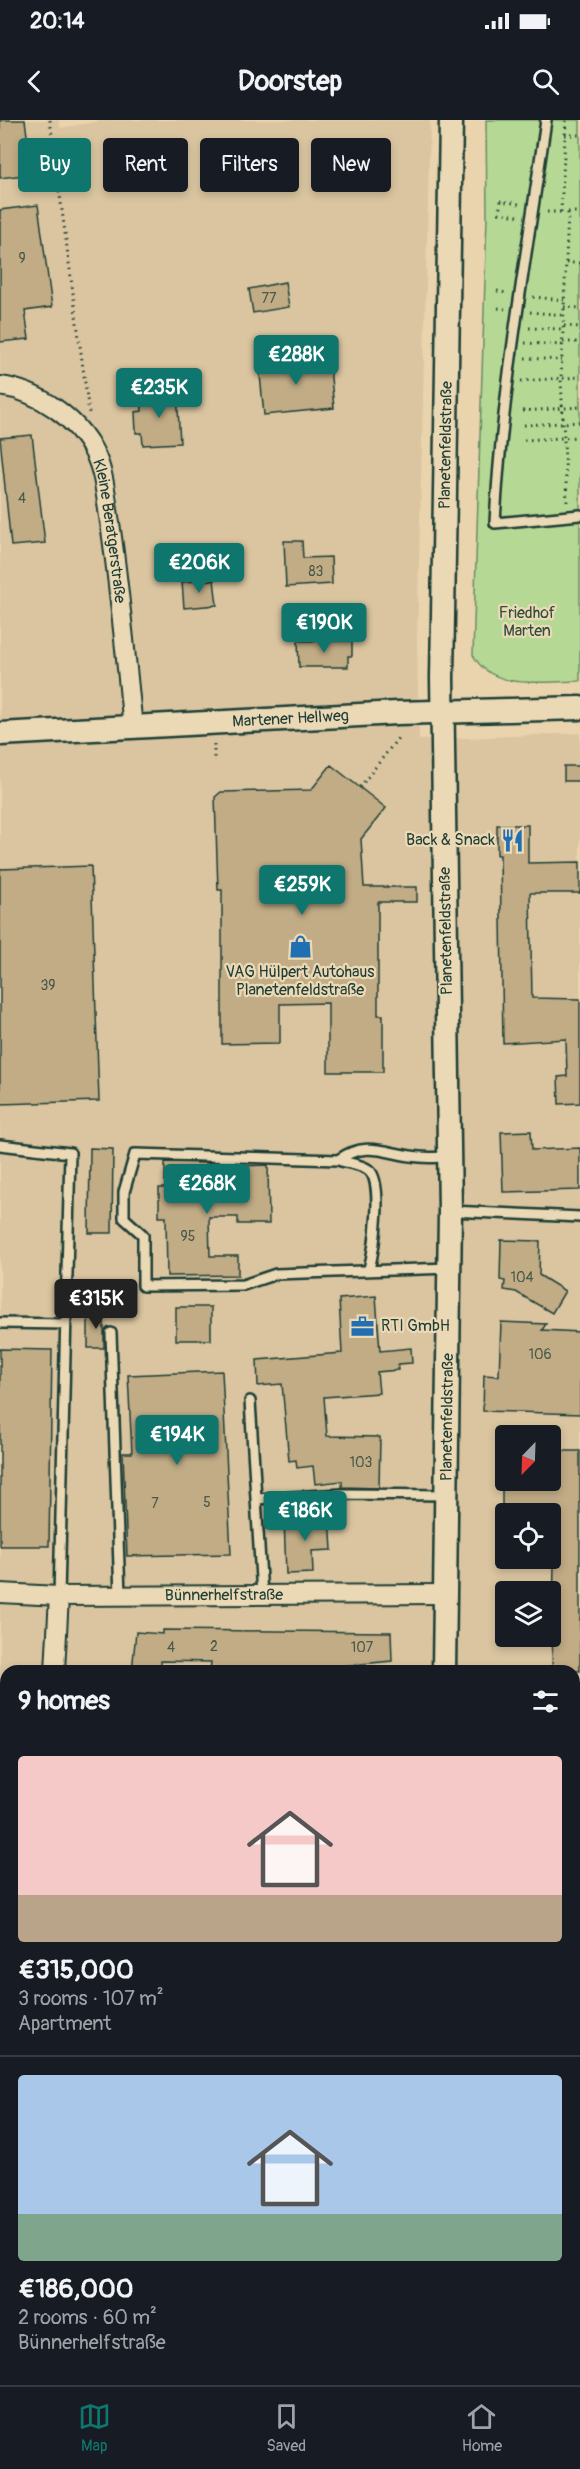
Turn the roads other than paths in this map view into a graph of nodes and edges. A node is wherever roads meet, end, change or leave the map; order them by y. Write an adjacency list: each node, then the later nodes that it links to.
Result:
1 (451, 120): 6 (street, Planetenfeldstraße)
2 (546, 120): 4 (lane)
3 (0, 386): 7 (street, Kleine Beratgerstraße)
4 (580, 515)
5 (580, 708): 6 (street, Martener Hellweg)
6 (443, 713): 7 (street, Martener Hellweg); 10 (street, Planetenfeldstraße)
7 (133, 728): 8 (street, Martener Hellweg)
8 (0, 734)
9 (0, 1145): 17 (lane)
10 (449, 1157): 11 (lane); 12 (street, Planetenfeldstraße)
11 (338, 1160): 15 (lane); 15 (lane)
12 (450, 1211): 13 (lane); 14 (street, Planetenfeldstraße)
13 (580, 1217)
14 (450, 1268): 15 (lane); 20 (street, Planetenfeldstraße)
15 (369, 1269)
16 (0, 1323): 17 (lane)
17 (66, 1324): 25 (lane)
18 (111, 1333): 26 (lane)
19 (250, 1401): 21 (lane)
20 (448, 1495): 21 (lane); 23 (street, Planetenfeldstraße)
21 (256, 1499): 24 (lane)
22 (0, 1593): 25 (street, Bünnerhelfstraße)
23 (446, 1594): 24 (street, Bünnerhelfstraße); 28 (street, Planetenfeldstraße)
24 (262, 1595): 26 (street, Bünnerhelfstraße)
25 (59, 1596): 26 (street, Bünnerhelfstraße); 27 (street)
26 (120, 1596)
27 (55, 1665)
28 (444, 1665)

